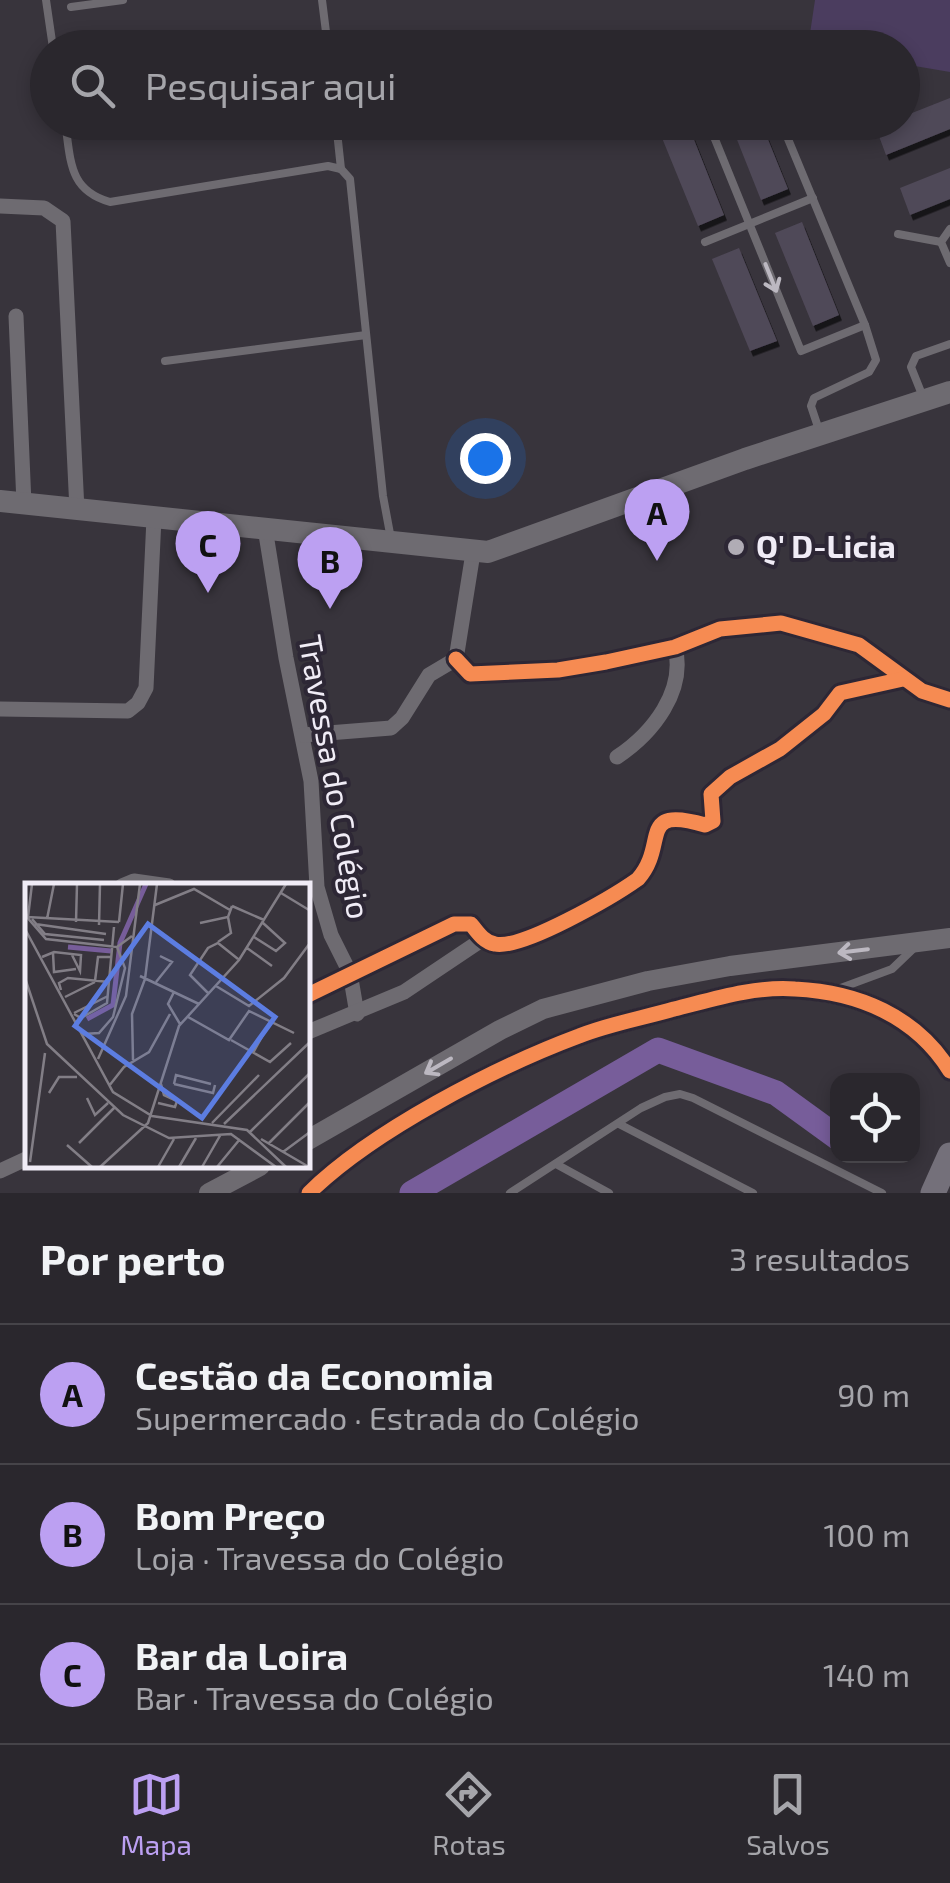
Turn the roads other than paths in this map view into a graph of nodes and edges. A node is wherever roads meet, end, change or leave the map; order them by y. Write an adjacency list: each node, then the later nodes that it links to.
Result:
1 (46, 0): 5 (lane)
2 (123, 0): 4 (lane)
3 (322, 0): 6 (lane)
4 (71, 7)
5 (50, 30)
6 (326, 30)
7 (69, 140): 11 (lane)
8 (338, 140): 11 (lane)
9 (715, 140): 14 (lane)
10 (789, 140): 12 (lane)
11 (341, 169): 22 (lane)
12 (813, 198): 14 (lane); 21 (lane)
13 (0, 206): 29 (street)
14 (750, 224): 17 (lane); 21 (lane, one-way to 21)
15 (950, 229): 18 (lane)
16 (898, 234): 18 (lane)
17 (705, 242)
18 (940, 242): 19 (lane)
19 (950, 264)
20 (16, 316): 28 (street)
21 (865, 324): 27 (lane)
22 (366, 334): 24 (lane); 32 (lane)
23 (950, 344): 26 (lane)
24 (164, 361)
25 (950, 392): 26 (main road)
26 (924, 400): 27 (main road)
27 (820, 434): 33 (main road)
28 (12, 502): 29 (main road)
29 (76, 510): 30 (main road)
30 (154, 518): 31 (main road); 38 (street)
31 (265, 528): 32 (main road); 39 (street, Travessa do Colégio)
32 (392, 544): 33 (main road)
33 (473, 553): 35 (street)
34 (675, 647): 35 (street); 36 (street); 40 (street)
35 (456, 658): 39 (street)
36 (902, 679): 37 (street); 43 (street)
37 (950, 700)
38 (0, 708)
39 (303, 735): 41 (street, Travessa do Colégio)
40 (617, 757)
41 (312, 888): 45 (street, Travessa do Colégio)
42 (950, 938): 44 (street)
43 (483, 939): 45 (street); 49 (street)
44 (919, 943): 46 (lane); 48 (street, one-way to 48)
45 (350, 973): 47 (street); 49 (street, Travessa do Colégio)
46 (829, 992): 52 (street); 54 (street)
47 (310, 994)
48 (570, 1001): 50 (street); 52 (street)
49 (356, 1014): 51 (street)
50 (500, 1030): 53 (street); 56 (street, one-way to 56)
51 (310, 1031)
52 (582, 1034): 53 (street)
53 (518, 1063): 64 (street)
54 (950, 1070)
55 (619, 1124): 59 (lane); 68 (lane); 69 (lane)
56 (310, 1139)
57 (950, 1155): 70 (main road)
58 (25, 1159): 61 (street)
59 (556, 1164): 62 (lane); 67 (lane)
60 (256, 1168): 63 (street)
61 (0, 1171)
62 (529, 1181): 65 (lane); 66 (lane)
63 (208, 1193)
64 (309, 1193)
65 (510, 1193)
66 (536, 1193)
67 (609, 1193)
68 (753, 1193)
69 (882, 1193)
70 (933, 1193)

